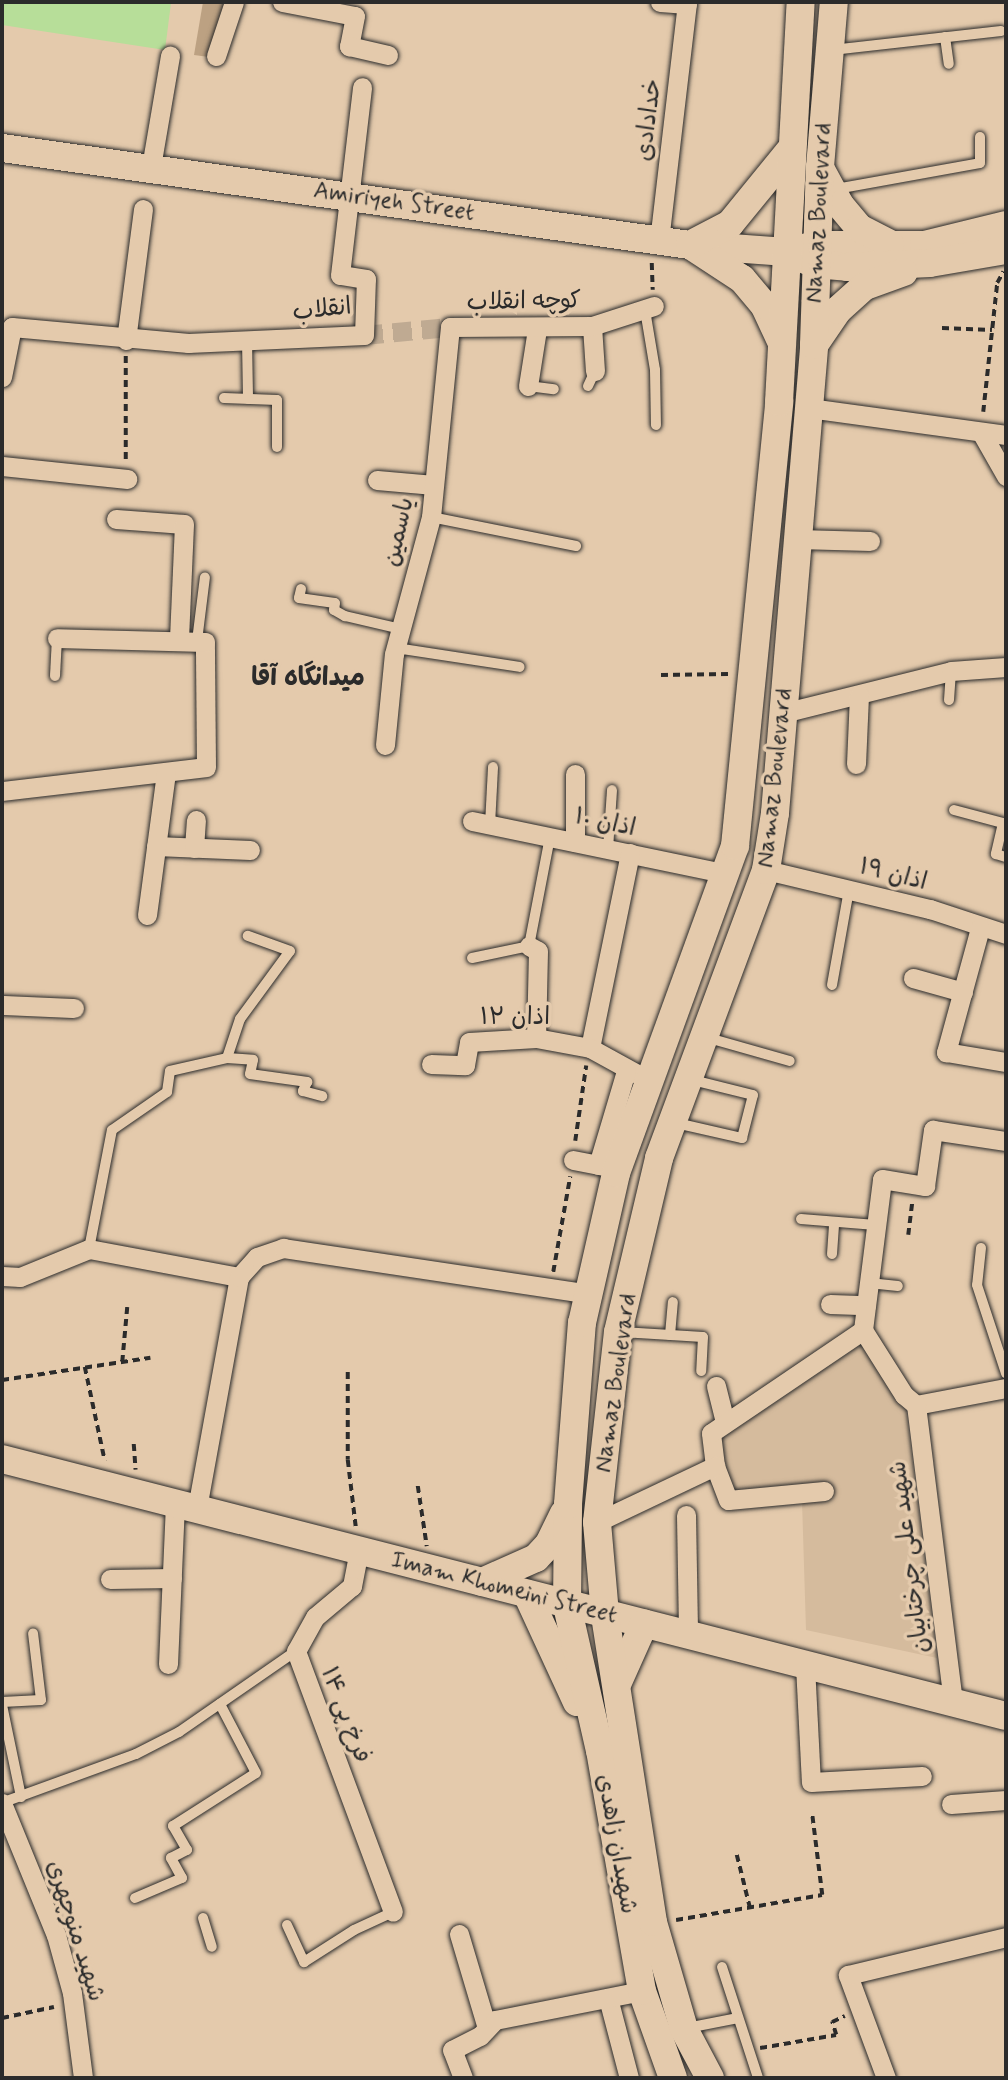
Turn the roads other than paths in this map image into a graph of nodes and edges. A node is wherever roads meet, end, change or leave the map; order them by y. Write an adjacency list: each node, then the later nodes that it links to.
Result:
1 (234, 2): 11 (street)
2 (282, 2): 9 (street)
3 (660, 2): 22 (street, خدادادی)
4 (801, 2): 16 (main road, Namaz Boulevard)
5 (834, 2): 8 (main road, Namaz Boulevard)
6 (1002, 31): 7 (lane)
7 (945, 37): 8 (lane); 12 (lane)
8 (830, 50): 18 (main road, Namaz Boulevard)
9 (388, 55)
10 (170, 56): 17 (street)
11 (216, 56)
12 (949, 64)
13 (362, 87): 19 (street)
14 (980, 137): 18 (lane)
15 (2, 148): 17 (main road, Amiriyeh Street)
16 (792, 149): 23 (main road); 26 (main road, Namaz Boulevard)
17 (151, 167): 19 (main road, Amiriyeh Street)
18 (826, 178): 24 (main road); 27 (main road, Namaz Boulevard)
19 (347, 195): 22 (main road, Amiriyeh Street); 34 (street, انقلاب)
20 (143, 209): 33 (street)
21 (1006, 225): 24 (main road)
22 (655, 240): 23 (main road, Amiriyeh Street)
23 (690, 245): 26 (main road, Amiriyeh Street); 36 (main road)
24 (892, 245): 27 (main road)
25 (1006, 250): 28 (main road)
26 (787, 251): 27 (main road); 36 (main road, Namaz Boulevard)
27 (815, 255): 28 (main road); 35 (main road, Namaz Boulevard)
28 (930, 263): 35 (main road)
29 (650, 308): 30 (street, کوچه انقلاب); 44 (lane)
30 (592, 326): 32 (street, کوچه انقلاب); 38 (street)
31 (450, 327): 32 (street, کوچه انقلاب); 52 (street, یاسمین)
32 (537, 329): 39 (street)
33 (126, 340): 34 (street, انقلاب); 37 (street, انقلاب)
34 (247, 340): 42 (lane)
35 (814, 345): 43 (main road, Namaz Boulevard)
36 (784, 347): 89 (main road, Namaz Boulevard)
37 (2, 377)
38 (592, 378)
39 (528, 386): 40 (lane)
40 (554, 389)
41 (224, 398): 42 (lane)
42 (248, 399): 47 (lane)
43 (808, 408): 45 (street); 55 (main road, Namaz Boulevard)
44 (656, 425)
45 (981, 432): 46 (street); 49 (street)
46 (1006, 435)
47 (277, 447)
48 (2, 466): 50 (street)
49 (1006, 476)
50 (127, 479)
51 (377, 480): 52 (street)
52 (434, 485): 53 (street, یاسمین)
53 (431, 517): 57 (lane); 61 (street, یاسمین)
54 (116, 519): 62 (street)
55 (798, 538): 56 (street); 69 (main road, Namaz Boulevard)
56 (870, 541)
57 (576, 547)
58 (205, 577): 62 (lane)
59 (301, 589): 61 (lane)
60 (57, 638): 62 (street); 66 (lane)
61 (398, 638): 63 (lane); 70 (street, یاسمین)
62 (188, 640): 73 (street)
63 (520, 667)
64 (1006, 667): 65 (street)
65 (951, 671): 67 (street); 68 (lane)
66 (55, 676)
67 (859, 695): 69 (street); 71 (street)
68 (949, 700)
69 (783, 713): 88 (main road, Namaz Boulevard)
70 (385, 746)
71 (856, 764)
72 (493, 767): 79 (lane)
73 (166, 772): 76 (street); 82 (street)
74 (575, 774): 81 (street)
75 (612, 790): 84 (lane)
76 (2, 791)
77 (954, 810): 87 (lane)
78 (196, 820): 83 (street)
79 (481, 823): 80 (street, اذان ۱۰)
80 (550, 837): 81 (street, اذان ۱۰); 95 (lane)
81 (575, 842): 84 (street, اذان ۱۰)
82 (156, 846): 83 (street); 91 (street)
83 (194, 848): 85 (street)
84 (608, 849): 86 (street, اذان ۱۰)
85 (250, 850)
86 (629, 853): 89 (street, اذان ۱۰); 104 (street)
87 (1006, 857)
88 (766, 870): 90 (street, اذان ۱۹); 102 (main road, Namaz Boulevard)
89 (727, 874): 109 (main road, Namaz Boulevard)
90 (849, 890): 92 (street, اذان ۱۹); 98 (lane)
91 (146, 915)
92 (981, 928): 93 (street, اذان ۱۹); 99 (street)
93 (1006, 934)
94 (248, 936): 105 (lane)
95 (530, 946): 96 (lane); 103 (street)
96 (472, 958)
97 (913, 978): 99 (street)
98 (832, 985)
99 (963, 992): 107 (street)
100 (2, 1004): 101 (street)
101 (74, 1008)
102 (704, 1037): 106 (lane); 110 (main road, Namaz Boulevard)
103 (536, 1038): 104 (street, اذان ۱۲); 108 (street, اذان ۱۲)
104 (590, 1048): 109 (street, اذان ۱۲)
105 (227, 1058): 111 (lane); 120 (lane)
106 (790, 1061)
107 (1006, 1062)
108 (431, 1064)
109 (638, 1076): 115 (main road, Namaz Boulevard)
110 (689, 1079): 112 (main road, Namaz Boulevard); 112 (lane)
111 (322, 1096)
112 (673, 1122): 131 (main road, Namaz Boulevard)
113 (1006, 1140): 118 (street)
114 (573, 1160): 115 (street)
115 (608, 1167): 126 (main road, Namaz Boulevard)
116 (802, 1219): 117 (lane)
117 (834, 1222): 118 (lane); 121 (lane)
118 (877, 1225): 124 (street)
119 (981, 1248): 134 (lane)
120 (89, 1250): 122 (street); 123 (street)
121 (832, 1254)
122 (2, 1276)
123 (239, 1277): 126 (street); 145 (street)
124 (869, 1283): 125 (lane); 129 (street)
125 (898, 1286)
126 (589, 1294): 141 (main road, Namaz Boulevard)
127 (673, 1302): 132 (lane)
128 (830, 1304): 129 (street)
129 (866, 1305): 130 (street)
130 (863, 1330): 137 (street); 138 (street)
131 (618, 1332): 132 (lane); 142 (main road, Namaz Boulevard)
132 (670, 1335): 133 (lane)
133 (702, 1370)
134 (1006, 1373)
135 (716, 1385): 138 (street)
136 (1006, 1388): 137 (street)
137 (916, 1405): 162 (street, شهید علی چرختابیان)
138 (725, 1423): 140 (street)
139 (2, 1459): 145 (main road, Imam Khomeini Street)
140 (715, 1466): 143 (street); 147 (street)
141 (571, 1468): 142 (main road); 144 (main road, Namaz Boulevard)
142 (604, 1473): 147 (main road, Namaz Boulevard)
143 (824, 1492)
144 (568, 1504): 151 (main road); 153 (main road, Namaz Boulevard)
145 (186, 1505): 148 (main road, Imam Khomeini Street); 149 (street)
146 (686, 1515): 157 (street)
147 (597, 1522): 154 (main road, Namaz Boulevard)
148 (359, 1550): 151 (main road, Imam Khomeini Street); 158 (street, فرخ پی ۱۴)
149 (172, 1578): 150 (street); 159 (street)
150 (110, 1579)
151 (482, 1582): 152 (main road, Imam Khomeini Street)
152 (527, 1594): 153 (main road, Imam Khomeini Street); 166 (main road)
153 (568, 1606): 154 (main road, Imam Khomeini Street); 166 (main road, شهیدان زاهدی)
154 (605, 1614): 155 (main road, Imam Khomeini Street); 161 (main road, شهیدان زاهدی)
155 (645, 1624): 157 (main road, Imam Khomeini Street); 161 (main road)
156 (33, 1633): 163 (lane)
157 (688, 1635): 160 (main road, Imam Khomeini Street)
158 (296, 1651): 164 (lane); 172 (street, فرخ پی ۱۴)
159 (168, 1664)
160 (805, 1665): 162 (main road, Imam Khomeini Street); 167 (street)
161 (618, 1682): 166 (main road, شهیدان زاهدی)
162 (953, 1703): 165 (main road, Imam Khomeini Street)
163 (2, 1704): 169 (lane)
164 (220, 1704): 169 (lane); 171 (lane)
165 (1006, 1717)
166 (613, 1752): 179 (main road, شهیدان زاهدی); 183 (main road, شهیدان زاهدی)
167 (922, 1776)
168 (1006, 1800): 170 (street)
169 (9, 1801): 184 (street, شهید منوچهری)
170 (951, 1804)
171 (135, 1898)
172 (393, 1912): 174 (lane)
173 (203, 1918): 177 (lane)
174 (287, 1925)
175 (459, 1934): 182 (street)
176 (1006, 1937): 190 (street)
177 (212, 1947)
178 (722, 1967): 181 (lane)
179 (642, 1991): 180 (street); 187 (main road, شهیدان زاهدی)
180 (608, 1998): 182 (street); 186 (street)
181 (738, 2018): 183 (lane); 189 (lane)
182 (487, 2028): 185 (street)
183 (684, 2029): 188 (main road, شهیدان زاهدی)
184 (83, 2078)
185 (463, 2078)
186 (629, 2078)
187 (673, 2078)
188 (710, 2078)
189 (758, 2078)
190 (886, 2078)

